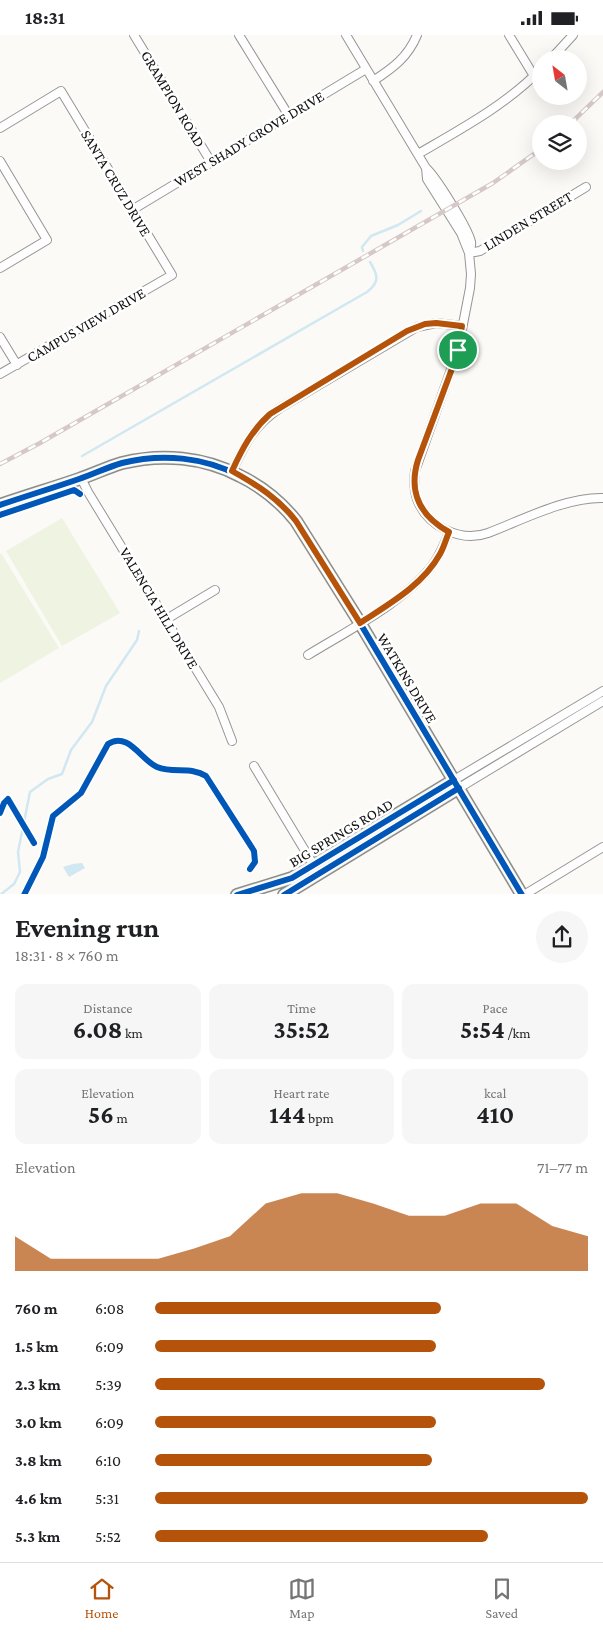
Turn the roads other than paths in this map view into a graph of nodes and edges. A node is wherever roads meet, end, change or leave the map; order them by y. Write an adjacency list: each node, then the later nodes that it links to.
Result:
1 (134, 35): 16 (street, GRAMPION ROAD)
2 (239, 35): 12 (street)
3 (346, 35): 8 (street)
4 (417, 35): 11 (street)
5 (509, 35): 9 (street)
6 (573, 35): 7 (street)
7 (559, 50)
8 (366, 69): 11 (street); 12 (street, WEST SHADY GROVE DRIVE)
9 (532, 73)
10 (532, 78): 14 (street)
11 (373, 81): 14 (street)
12 (289, 116): 16 (street, WEST SHADY GROVE DRIVE)
13 (0, 128): 18 (street, SANTA CRUZ DRIVE)
14 (418, 155): 19 (street)
15 (0, 161): 20 (street)
16 (211, 162): 18 (street, WEST SHADY GROVE DRIVE)
17 (586, 187): 19 (street, LINDEN STREET)
18 (132, 209): 21 (street, SANTA CRUZ DRIVE)
19 (469, 253): 22 (street)
20 (0, 268)
21 (172, 275): 24 (street, CAMPUS VIEW DRIVE)
22 (462, 326): 26 (street); 30 (street)
23 (0, 337): 24 (street)
24 (17, 365): 25 (street, CAMPUS VIEW DRIVE)
25 (0, 374)
26 (232, 471): 27 (main road, WATKINS DRIVE); 33 (main road, WATKINS DRIVE)
27 (81, 478): 29 (main road, WATKINS DRIVE); 32 (street, VALENCIA HILL DRIVE)
28 (603, 498): 30 (street)
29 (0, 505)
30 (449, 532): 33 (street)
31 (215, 590): 32 (street)
32 (165, 620): 37 (street, VALENCIA HILL DRIVE)
33 (360, 623): 34 (street); 39 (main road, WATKINS DRIVE)
34 (308, 655)
35 (603, 691): 39 (street, BIG SPRINGS ROAD)
36 (603, 701): 39 (street, BIG SPRINGS ROAD)
37 (232, 741)
38 (254, 766): 41 (street)
39 (456, 784): 41 (main road, BIG SPRINGS ROAD); 44 (main road, WATKINS DRIVE)
40 (603, 847): 45 (street)
41 (316, 870): 42 (main road, BIG SPRINGS ROAD); 43 (main road, BIG SPRINGS ROAD)
42 (239, 894)
43 (285, 894)
44 (522, 894)
45 (525, 894)

